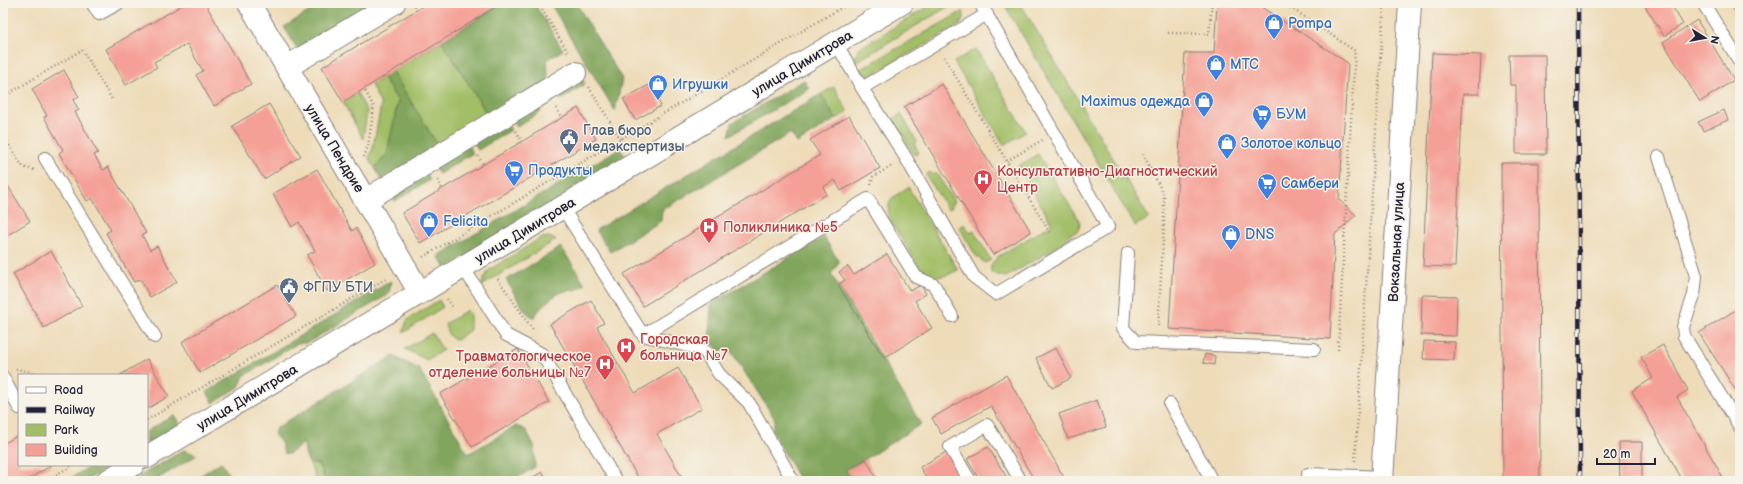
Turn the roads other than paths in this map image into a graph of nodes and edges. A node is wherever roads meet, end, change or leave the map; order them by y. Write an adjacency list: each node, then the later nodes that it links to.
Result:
1 (92, 3): 2 (lane)
2 (119, 3)
3 (249, 3): 12 (street, улица Пендрие)
4 (394, 3): 12 (street)
5 (902, 3): 10 (street, улица Димитрова)
6 (980, 3): 9 (lane)
7 (1410, 3): 33 (street, Вокзальная улица)
8 (1703, 3): 11 (lane)
9 (987, 14): 14 (lane); 14 (lane)
10 (836, 43): 14 (lane); 18 (street, улица Димитрова)
11 (1740, 62)
12 (287, 67): 17 (street, улица Пендрие)
13 (575, 72): 17 (street)
14 (862, 88)
15 (1659, 157): 29 (lane)
16 (45, 158): 24 (lane)
17 (366, 200): 21 (street, улица Пендрие)
18 (562, 207): 20 (street, улица Димитрова); 23 (lane)
19 (1128, 253): 25 (lane)
20 (463, 267): 21 (street, улица Димитрова); 35 (lane)
21 (420, 293): 30 (street, улица Димитрова)
22 (952, 316): 23 (lane)
23 (643, 335): 36 (lane)
24 (155, 337)
25 (1314, 349)
26 (3, 377): 28 (lane)
27 (1170, 404): 39 (lane)
28 (18, 406)
29 (1740, 427)
30 (148, 456)
31 (131, 466): 34 (street)
32 (1308, 474): 33 (lane)
33 (1382, 479)
34 (106, 481)
35 (616, 481)
36 (793, 481)
37 (970, 481): 38 (lane)
38 (1021, 481)
39 (1212, 481)

